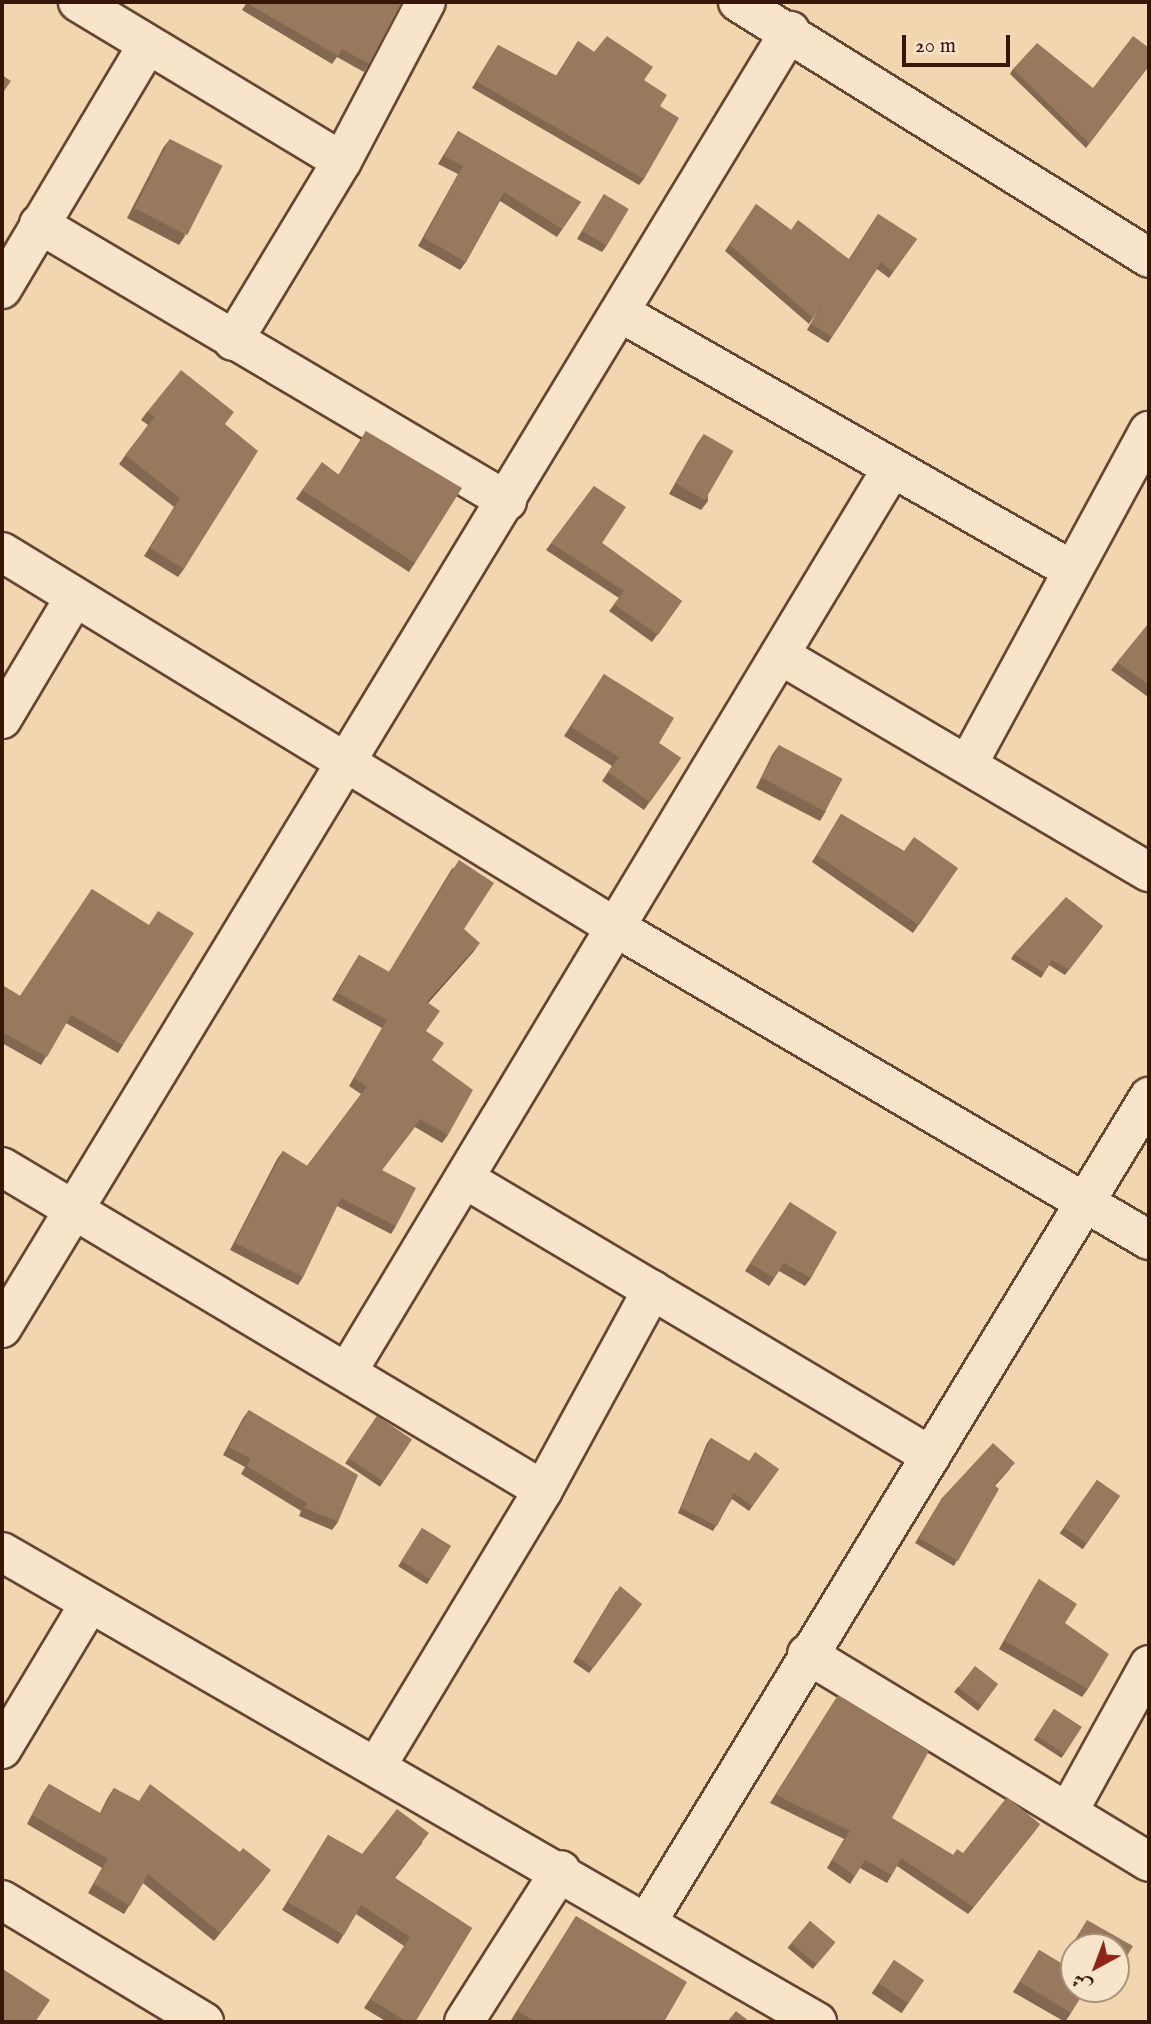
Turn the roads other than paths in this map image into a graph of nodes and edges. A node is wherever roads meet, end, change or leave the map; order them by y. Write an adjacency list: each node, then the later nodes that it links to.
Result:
1 (78, 2): 5 (street)
2 (426, 2): 6 (street)
3 (749, 4): 4 (street)
4 (790, 31): 8 (street); 10 (street)
5 (147, 46): 6 (street); 7 (street)
6 (342, 161): 11 (street)
7 (39, 224): 9 (street); 11 (street)
8 (1149, 258)
9 (2, 289)
10 (621, 313): 13 (street); 14 (street)
11 (233, 341): 14 (street)
12 (1149, 431): 16 (street)
13 (892, 468): 16 (street); 18 (street)
14 (507, 501): 20 (street)
15 (2, 552): 17 (street)
16 (1070, 569): 21 (street)
17 (74, 598): 19 (street); 20 (street)
18 (780, 655): 21 (street); 23 (street)
19 (2, 719)
20 (346, 760): 23 (street); 28 (street)
21 (968, 762): 22 (street)
22 (1149, 872)
23 (615, 927): 26 (street); 27 (street)
24 (1149, 1097): 27 (street)
25 (2, 1167): 28 (street)
26 (465, 1179): 30 (street); 32 (street)
27 (1090, 1202): 29 (street); 33 (street)
28 (70, 1210): 31 (street); 32 (street)
29 (1149, 1240)
30 (652, 1290): 33 (street); 34 (street)
31 (2, 1328)
32 (349, 1368): 34 (street)
33 (931, 1456): 37 (street)
34 (544, 1490): 40 (street)
35 (2, 1552): 36 (street)
36 (88, 1606): 39 (street); 40 (street)
37 (807, 1654): 41 (street); 45 (street)
38 (1149, 1665): 41 (street)
39 (2, 1749)
40 (376, 1767): 43 (street)
41 (1068, 1812): 42 (street)
42 (1149, 1862)
43 (561, 1871): 45 (street); 47 (street)
44 (2, 1900): 46 (street)
45 (647, 1922): 48 (street)
46 (195, 2020)
47 (464, 2022)
48 (817, 2022)

